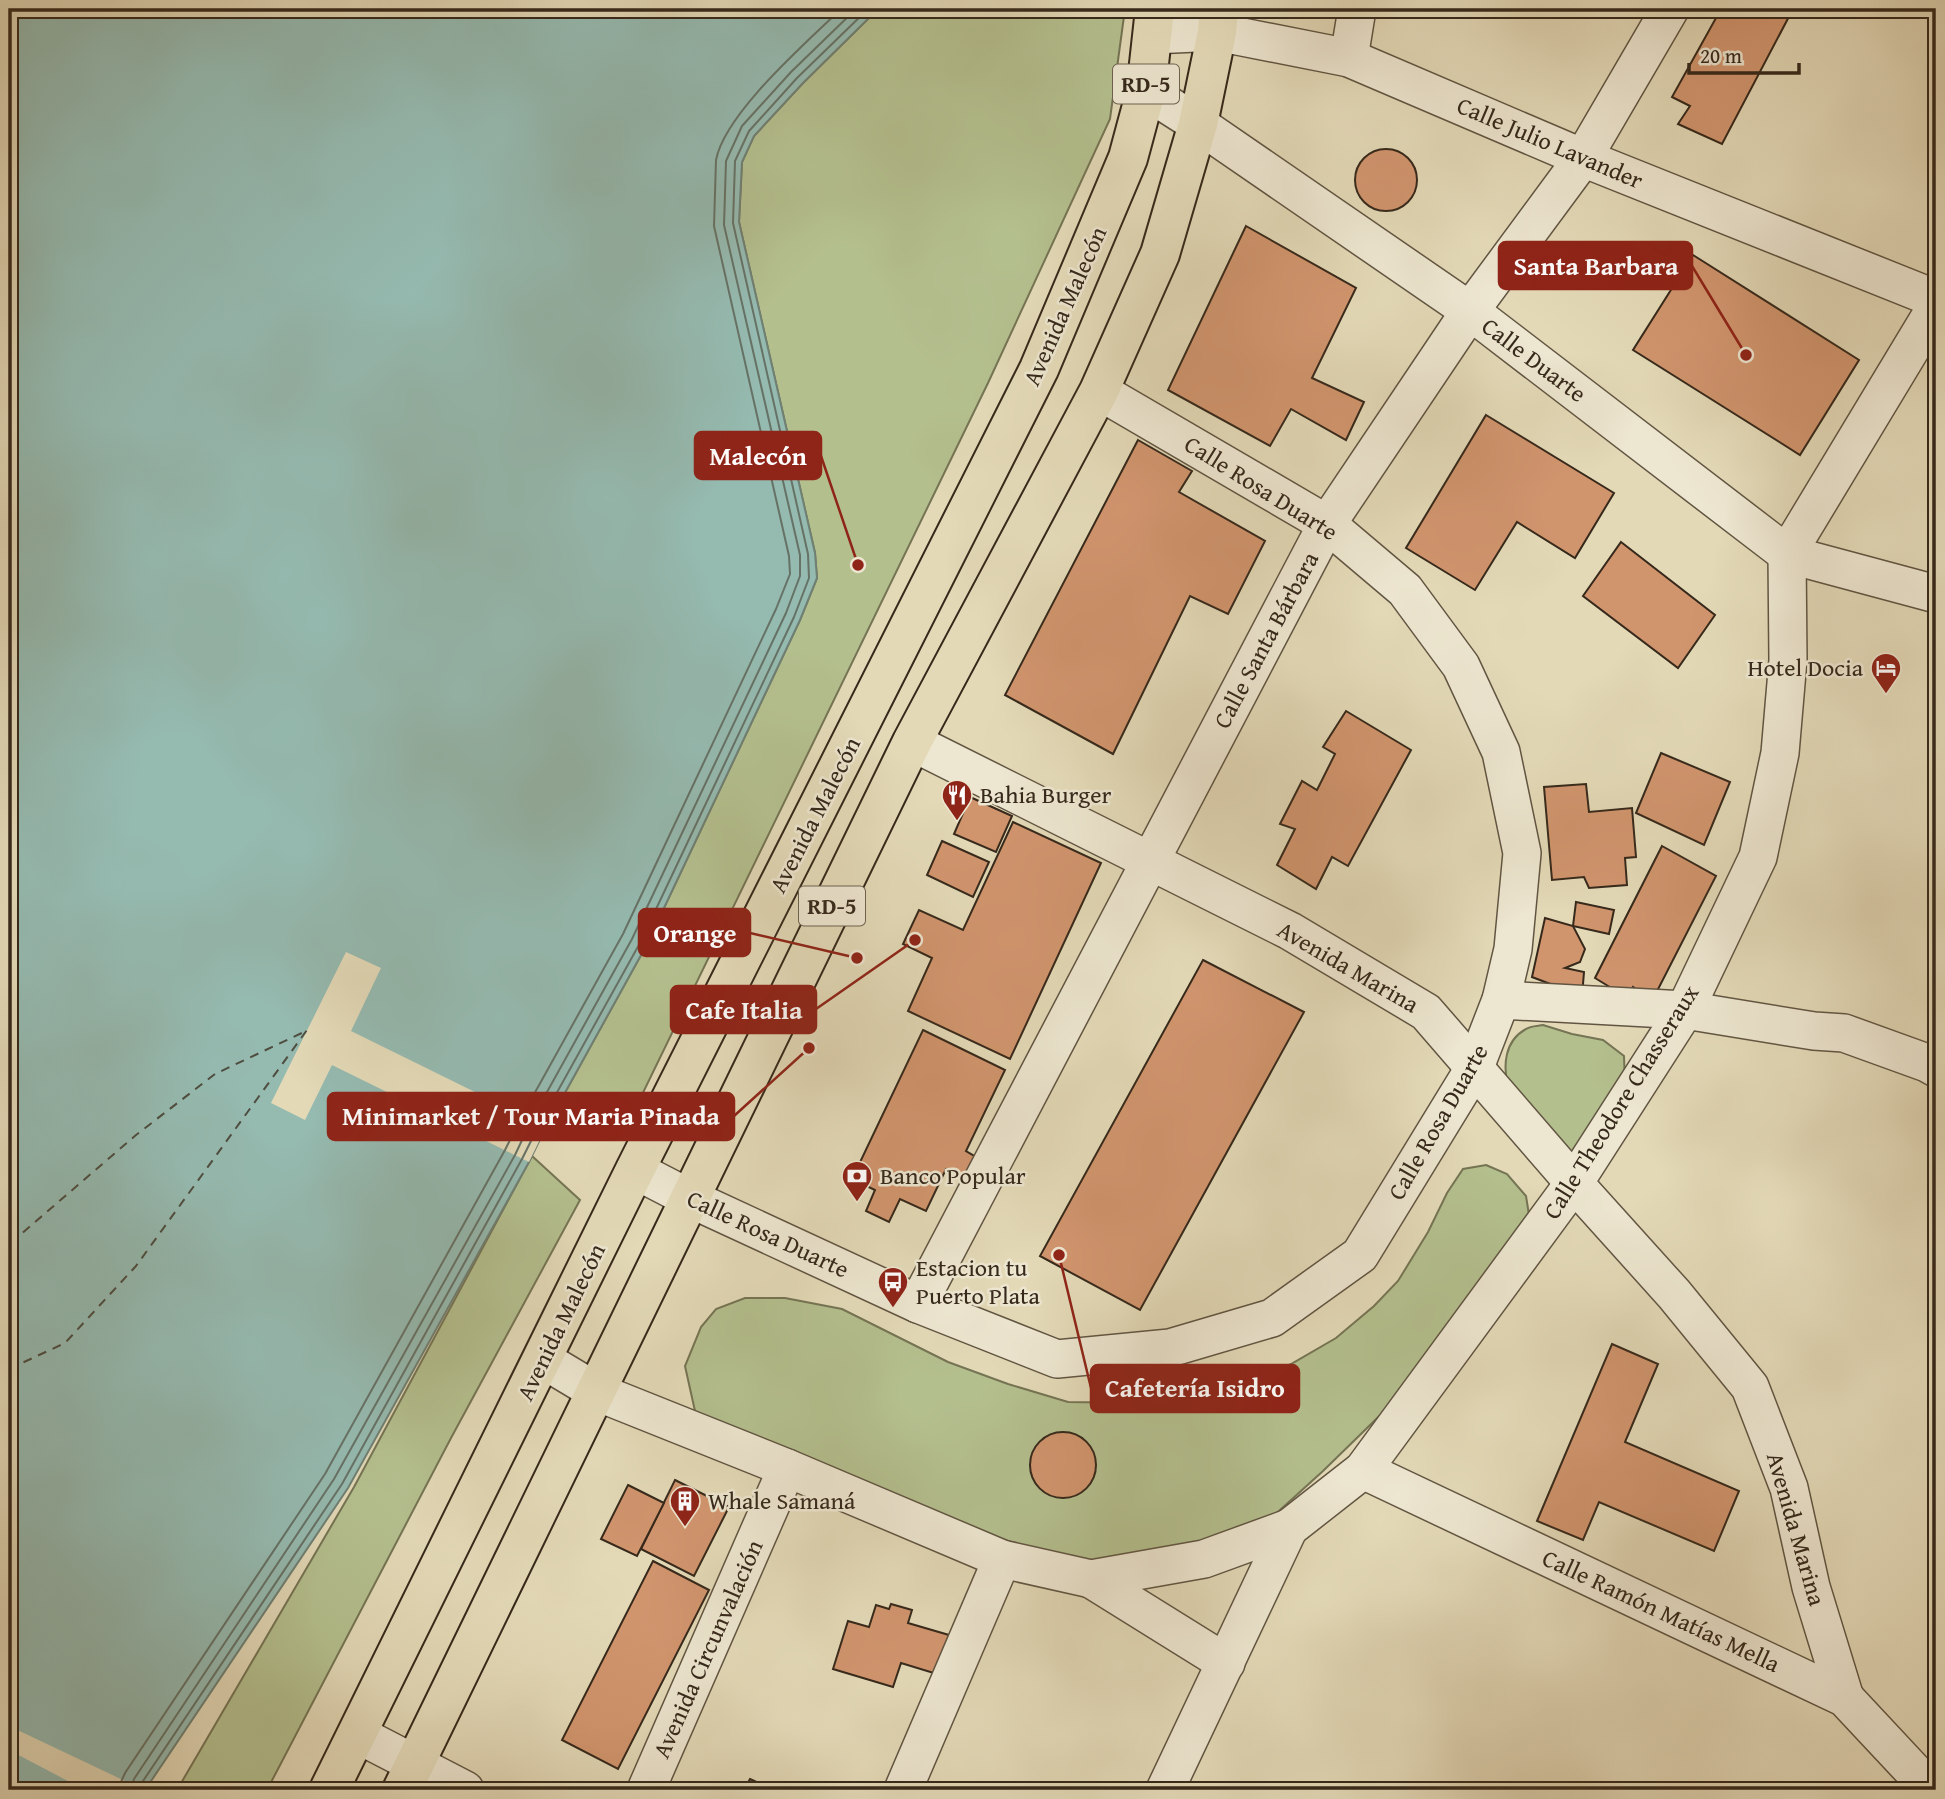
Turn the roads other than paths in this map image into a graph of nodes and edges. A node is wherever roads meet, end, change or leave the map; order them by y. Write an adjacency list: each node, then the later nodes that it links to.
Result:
1 (1357, 9): 5 (street)
2 (1670, 9): 8 (street, Calle Santa Bárbara)
3 (1218, 20): 4 (street, Calle Julio Lavander); 5 (street, Calle Julio Lavander); 7 (main road, RD-5)
4 (1154, 22): 6 (main road, Avenida Malecón / RD-5)
5 (1349, 58): 8 (street, Calle Julio Lavander)
6 (1146, 91): 7 (street, Calle Duarte); 22 (main road, Avenida Malecón / RD-5)
7 (1198, 124): 11 (street, Calle Duarte); 12 (main road, RD-5)
8 (1583, 158): 9 (street, Calle Julio Lavander); 11 (street, Calle Santa Bárbara)
9 (1936, 299)
10 (1936, 307): 14 (street)
11 (1471, 311): 13 (street, Calle Santa Bárbara); 14 (street, Calle Duarte)
12 (1099, 391): 13 (street, Calle Rosa Duarte); 16 (main road, RD-5)
13 (1327, 524): 17 (street, Calle Santa Bárbara); 18 (street, Calle Rosa Duarte)
14 (1787, 554): 15 (street, Calle Duarte); 19 (street, Calle Theodore Chasseraux)
15 (1936, 594)
16 (912, 742): 17 (street, Avenida Marina); 24 (main road, RD-5)
17 (1150, 862): 20 (street, Avenida Marina); 25 (street, Calle Santa Bárbara)
18 (1500, 1000): 19 (street); 20 (street, Calle Rosa Duarte)
19 (1685, 1010): 21 (street); 23 (street, Calle Theodore Chasseraux)
20 (1475, 1067): 23 (street, Avenida Marina); 25 (street, Calle Rosa Duarte)
21 (1936, 1068)
22 (635, 1170): 24 (street, Calle Rosa Duarte); 26 (main road, Avenida Malecón / RD-5)
23 (1574, 1183): 29 (street, Calle Theodore Chasseraux); 34 (street, Avenida Marina)
24 (689, 1198): 25 (street, Calle Rosa Duarte); 27 (main road, RD-5)
25 (918, 1304)
26 (542, 1359): 27 (street); 35 (main road, Avenida Malecón / RD-5)
27 (597, 1392): 28 (street); 36 (main road, RD-5)
28 (788, 1468): 31 (street); 39 (street, Avenida Circunvalación)
29 (1363, 1469): 30 (street, Calle Theodore Chasseraux); 34 (street, Calle Ramón Matías Mella)
30 (1289, 1528): 32 (street); 33 (street, Calle Theodore Chasseraux)
31 (1002, 1559): 32 (street); 40 (street)
32 (1091, 1580): 33 (street)
33 (1226, 1663): 41 (street, Calle Theodore Chasseraux)
34 (1845, 1698): 42 (street, Calle Ramón Matías Mella)
35 (357, 1734): 36 (street); 37 (main road, Avenida Malecón / RD-5)
36 (409, 1777): 38 (street)
37 (329, 1790)
38 (465, 1790)
39 (646, 1790)
40 (903, 1790)
41 (1165, 1790)
42 (1931, 1790)

